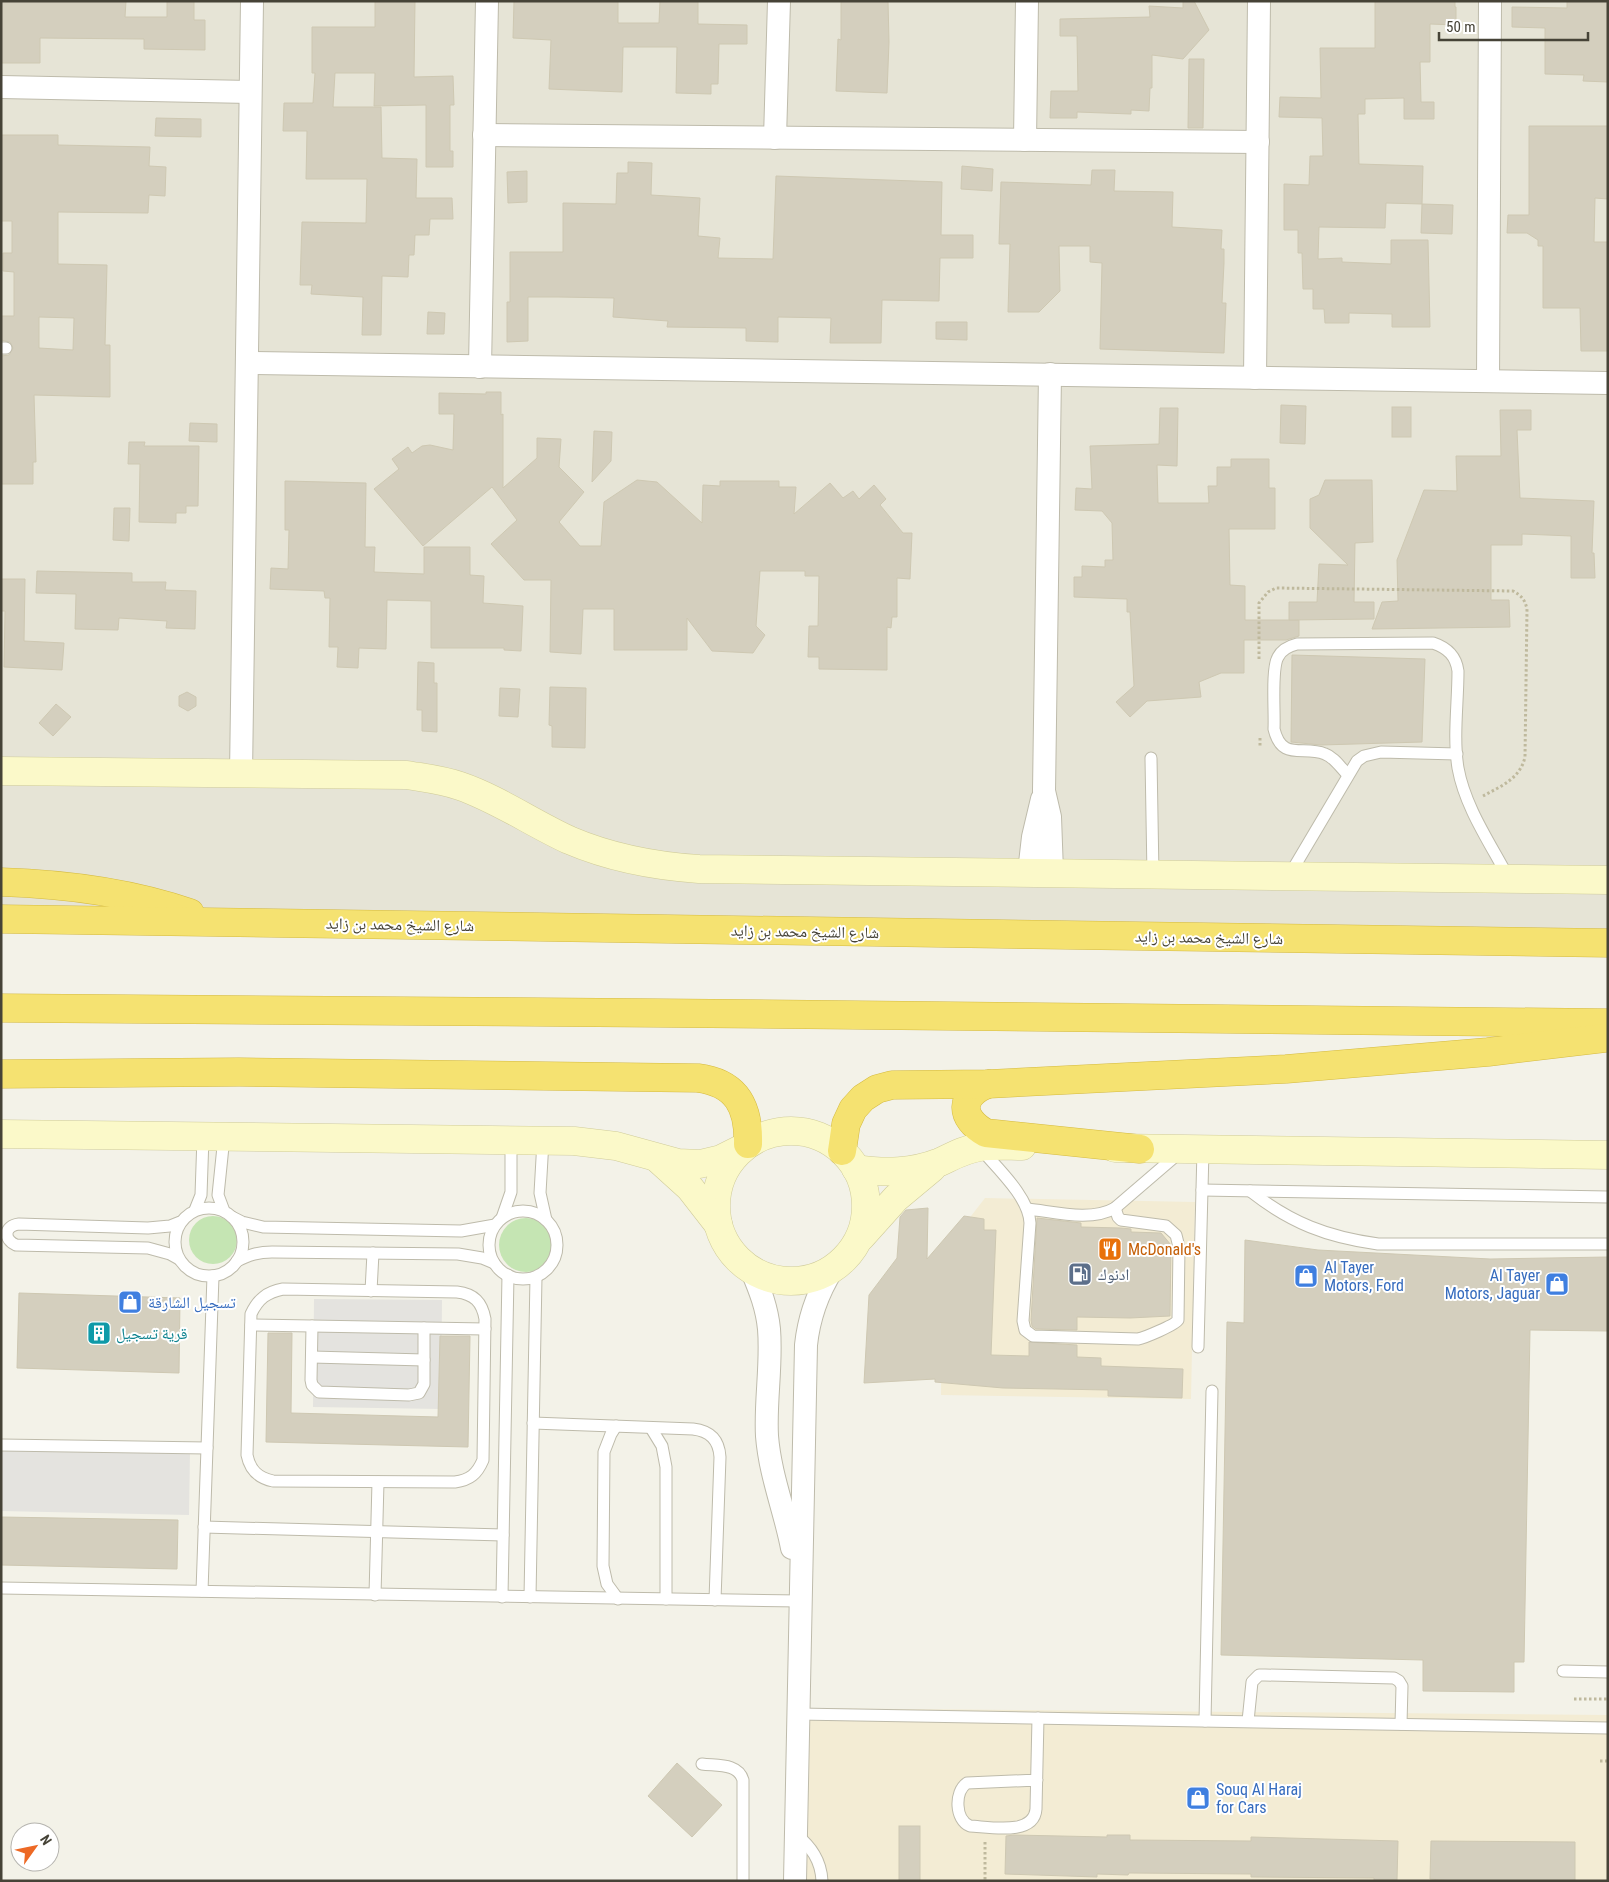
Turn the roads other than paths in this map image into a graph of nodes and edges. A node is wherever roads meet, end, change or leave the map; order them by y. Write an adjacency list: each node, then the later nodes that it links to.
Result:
1 (252, 1): 8 (street)
2 (487, 1): 9 (street)
3 (779, 1): 10 (street)
4 (1027, 1): 11 (street)
5 (1259, 1): 12 (street)
6 (1490, 1): 17 (street)
7 (1, 87): 8 (street)
8 (250, 92): 13 (street)
9 (484, 135): 10 (street); 14 (street)
10 (775, 138): 11 (street)
11 (1025, 140): 12 (street)
12 (1258, 142): 16 (street)
13 (248, 363): 14 (street); 22 (street)
14 (480, 367): 15 (street)
15 (1050, 374): 16 (street); 24 (street)
16 (1255, 378): 17 (street)
17 (1488, 381): 18 (street)
18 (1608, 383)
19 (1456, 754): 23 (lane); 23 (lane); 27 (lane)
20 (1151, 758): 25 (lane)
21 (1, 771): 22 (street)
22 (242, 774): 24 (street)
23 (1348, 775): 26 (lane)
24 (1040, 872): 25 (street)
25 (1153, 874): 26 (street)
26 (1288, 876): 27 (street)
27 (1509, 879): 28 (street)
28 (1608, 880)
29 (1, 882): 31 (highway)
30 (1, 919): 31 (highway, شارع الشيخ محمد بن زايد)
31 (212, 921): 32 (highway, شارع الشيخ محمد بن زايد)
32 (1608, 943)
33 (1, 1008): 34 (highway)
34 (1608, 1023)
35 (1608, 1037): 37 (highway)
36 (1, 1074): 42 (highway)
37 (988, 1084): 44 (highway); 48 (highway)
38 (1, 1134): 39 (street)
39 (213, 1137): 40 (street); 54 (lane); 56 (lane)
40 (511, 1140): 41 (street); 59 (lane)
41 (544, 1141): 47 (street); 57 (lane)
42 (745, 1146): 47 (street); 48 (street); 62 (street)
43 (979, 1147): 44 (street); 49 (street); 55 (lane)
44 (1140, 1148): 45 (street)
45 (1194, 1149): 46 (street); 50 (lane); 53 (lane)
46 (1608, 1155)
47 (657, 1158): 62 (street)
48 (849, 1160): 49 (street); 63 (street)
49 (941, 1161): 63 (street)
50 (1202, 1190): 51 (lane); 79 (lane)
51 (1250, 1191): 52 (lane); 64 (lane)
52 (1608, 1197)
53 (1115, 1208): 55 (lane); 55 (lane)
54 (195, 1210): 56 (lane); 58 (lane)
55 (1028, 1210)
56 (228, 1214): 59 (lane); 67 (lane)
57 (546, 1220): 59 (lane); 73 (lane)
58 (180, 1222): 61 (lane); 66 (lane)
59 (498, 1222): 68 (lane)
60 (1, 1224): 61 (lane)
61 (19, 1224): 66 (lane)
62 (718, 1224): 70 (street)
63 (858, 1241): 69 (street)
64 (1608, 1244)
65 (373, 1253): 67 (lane); 68 (lane); 74 (lane)
66 (179, 1260): 72 (lane)
67 (237, 1261): 72 (lane)
68 (494, 1262): 71 (lane)
69 (832, 1270): 70 (street); 100 (street)
70 (752, 1271): 100 (street)
71 (508, 1275): 73 (lane); 91 (lane)
72 (212, 1276): 87 (lane)
73 (536, 1277): 83 (lane)
74 (372, 1291): 75 (lane); 78 (lane)
75 (250, 1325): 76 (lane); 88 (lane)
76 (312, 1326): 77 (lane); 80 (lane)
77 (424, 1328): 78 (lane); 81 (lane)
78 (485, 1329): 88 (lane)
79 (1198, 1347)
80 (312, 1357): 81 (lane); 81 (lane)
81 (424, 1360)
82 (1212, 1391): 105 (lane)
83 (533, 1423): 84 (lane); 96 (lane)
84 (616, 1426): 85 (lane); 97 (lane)
85 (651, 1428): 98 (lane); 99 (lane)
86 (1, 1445): 87 (lane)
87 (206, 1448): 89 (lane)
88 (378, 1482): 90 (lane)
89 (204, 1527): 90 (lane); 93 (lane)
90 (377, 1532): 91 (lane); 94 (lane)
91 (503, 1534): 95 (lane)
92 (1, 1588): 93 (lane)
93 (202, 1591): 94 (lane)
94 (375, 1594): 95 (lane)
95 (502, 1597): 96 (lane)
96 (530, 1598): 97 (lane)
97 (618, 1599): 98 (lane)
98 (666, 1599): 99 (lane)
99 (715, 1600): 100 (lane)
100 (800, 1601): 103 (street)
101 (1563, 1671): 102 (lane)
102 (1608, 1672)
103 (798, 1714): 104 (lane); 111 (street)
104 (1038, 1718): 105 (lane); 110 (lane)
105 (1205, 1720): 106 (lane)
106 (1248, 1721): 107 (lane); 107 (lane)
107 (1401, 1724): 108 (lane)
108 (1608, 1728)
109 (702, 1764): 112 (lane)
110 (1037, 1780): 110 (lane)
111 (796, 1833): 113 (street); 114 (lane)
112 (743, 1881)
113 (795, 1881)
114 (822, 1881)

